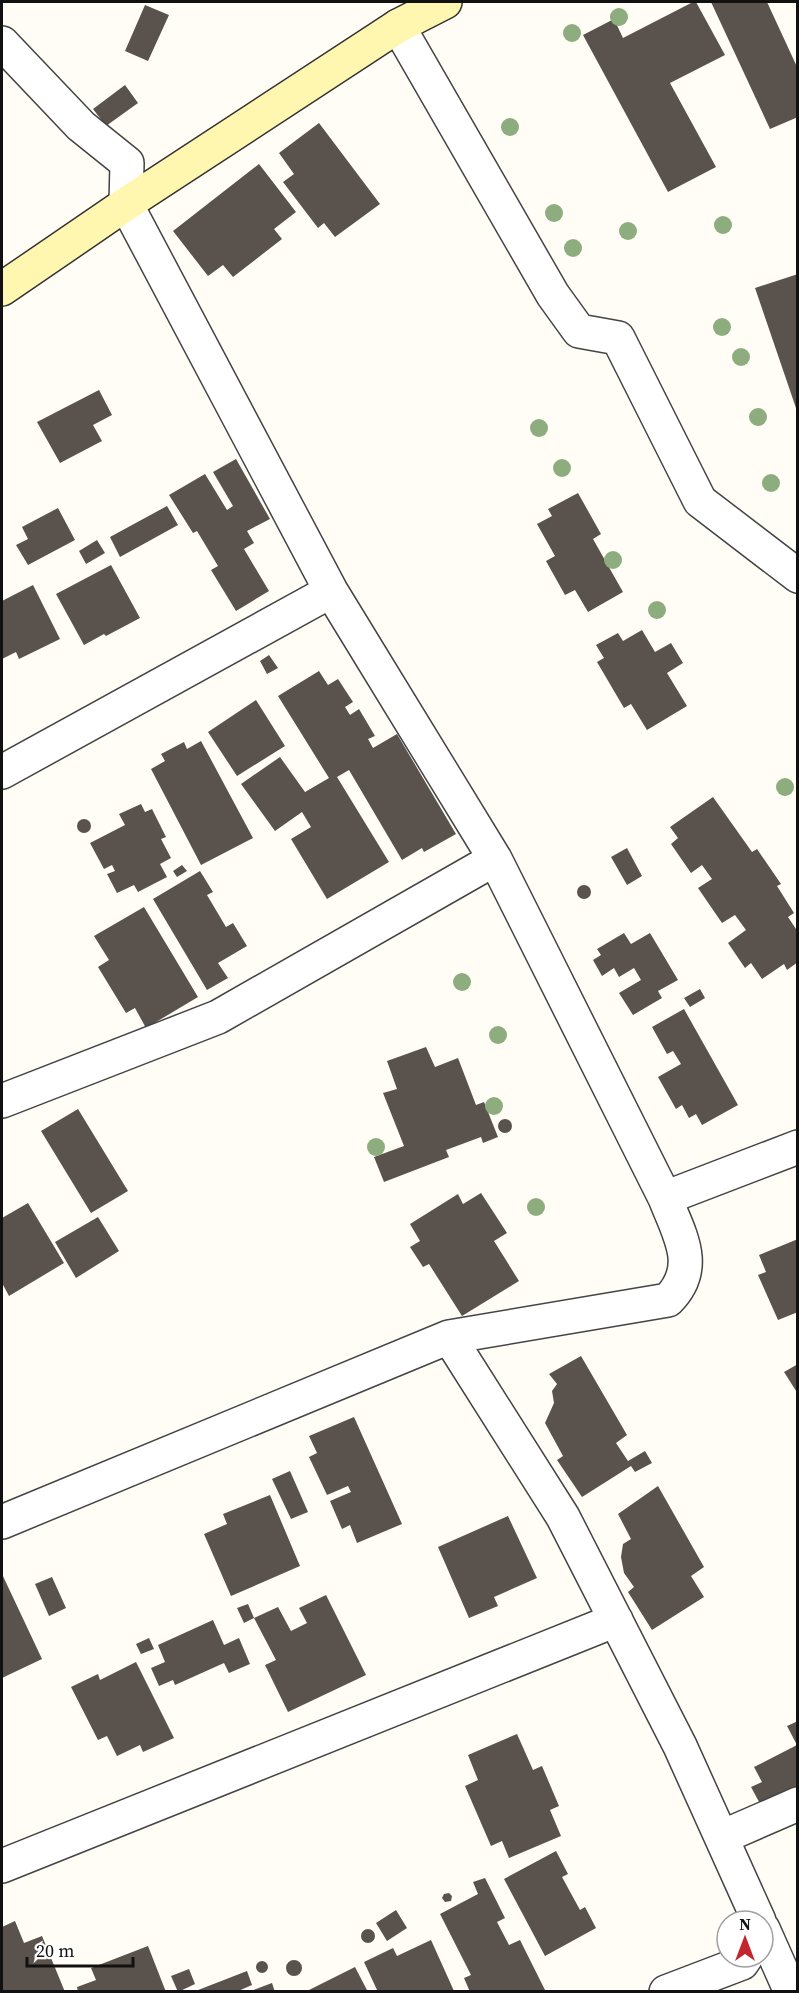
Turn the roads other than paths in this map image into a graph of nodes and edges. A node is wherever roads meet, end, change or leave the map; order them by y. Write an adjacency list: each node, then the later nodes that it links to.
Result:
1 (445, 2): 2 (street)
2 (398, 26): 4 (street); 6 (street)
3 (2, 43): 4 (street)
4 (126, 204): 5 (street); 7 (street)
5 (2, 289)
6 (798, 576)
7 (331, 591): 8 (street); 9 (street)
8 (2, 772)
9 (495, 859): 10 (street); 12 (street)
10 (2, 1101)
11 (798, 1147): 12 (street)
12 (665, 1198): 13 (street)
13 (449, 1337): 14 (street); 15 (street)
14 (2, 1522)
15 (616, 1620): 17 (street); 18 (street)
16 (798, 1804): 17 (street)
17 (722, 1837): 19 (street)
18 (2, 1866)
19 (754, 1909)
20 (775, 1956): 23 (street)
21 (726, 1969): 22 (street)
22 (666, 1992)
23 (791, 1992)

